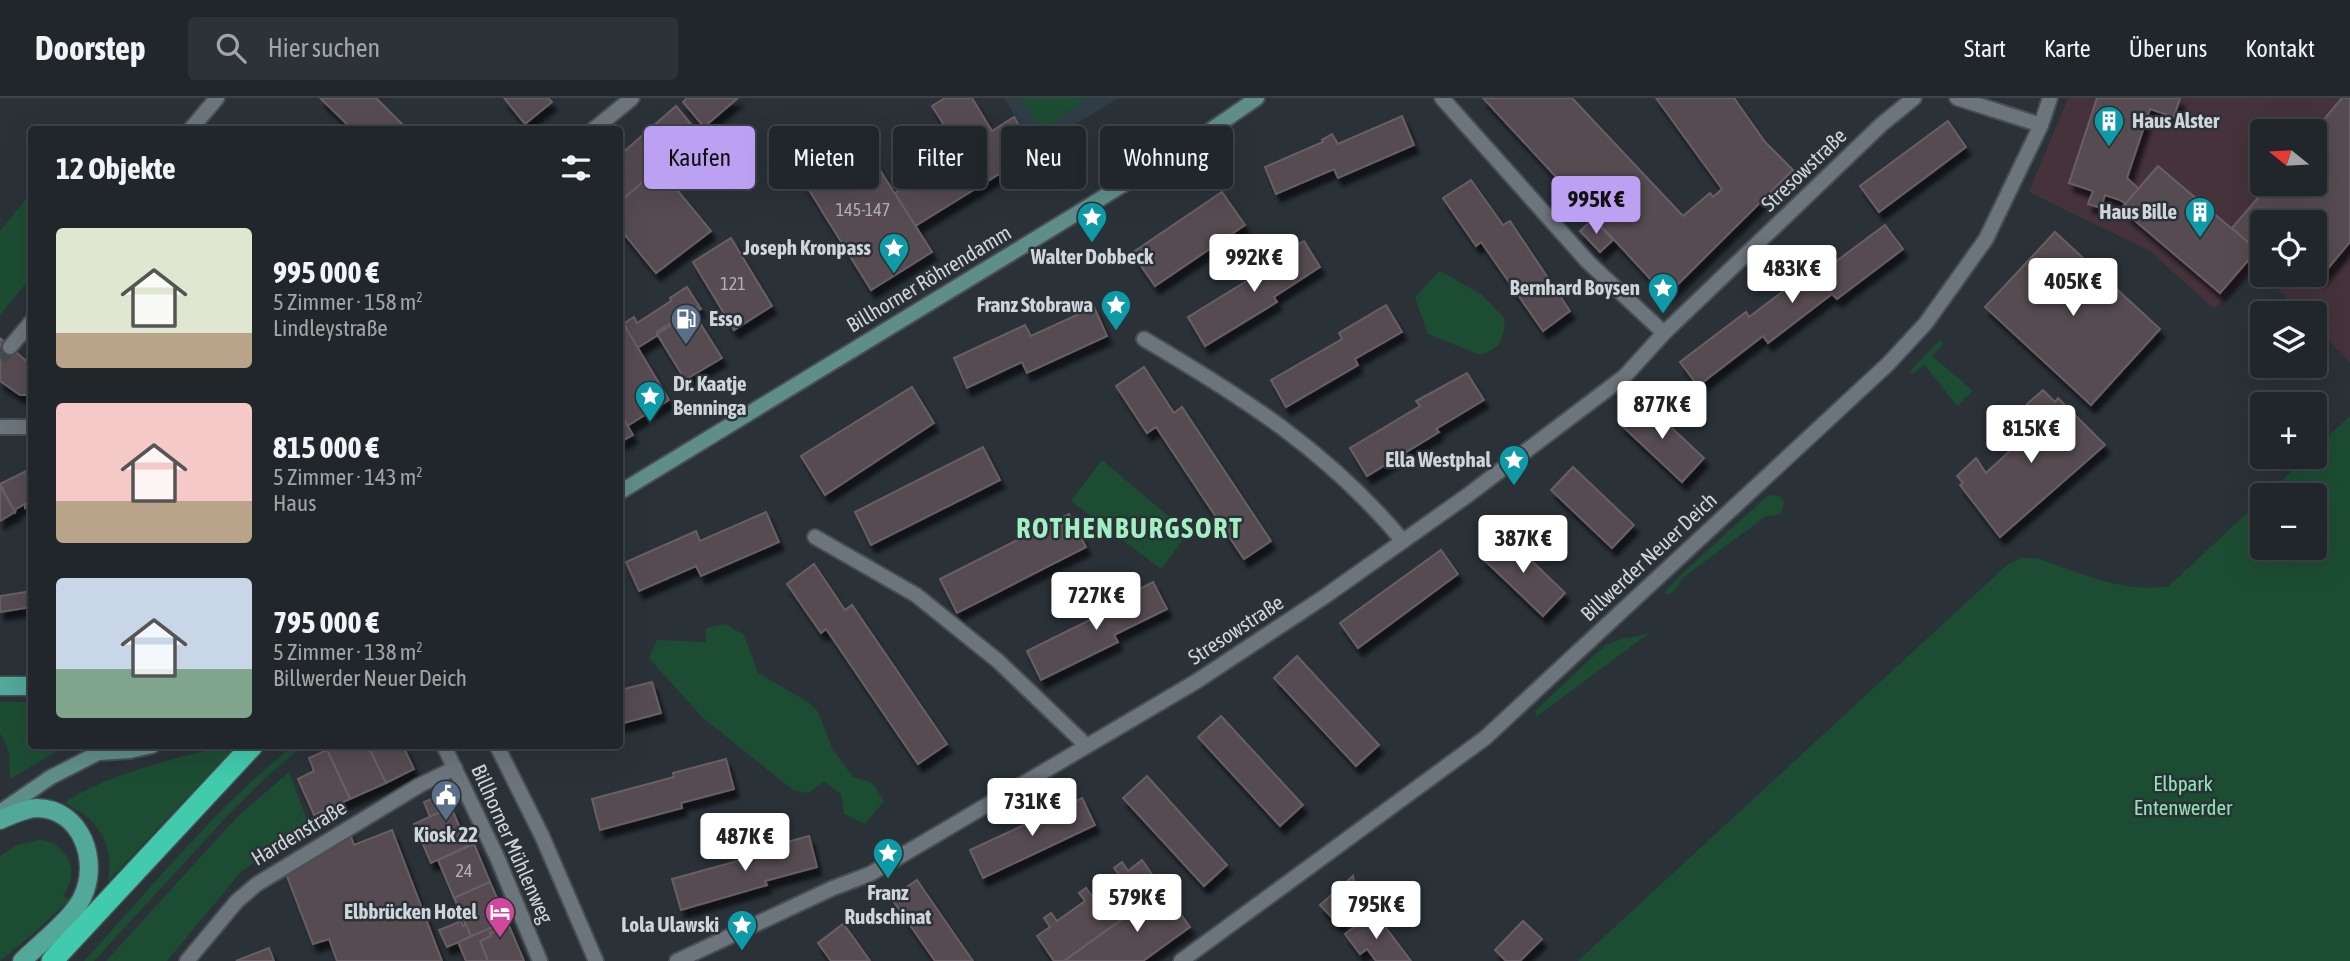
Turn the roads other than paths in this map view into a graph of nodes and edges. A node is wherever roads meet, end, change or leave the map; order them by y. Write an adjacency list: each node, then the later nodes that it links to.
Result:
1 (217, 98): 9 (street)
2 (632, 98): 10 (street)
3 (1257, 98): 17 (street, Billhorner Röhrendamm)
4 (1442, 98): 12 (street)
5 (1914, 98): 12 (street, Stresowstraße)
6 (1957, 98): 8 (street)
7 (2050, 98): 8 (street, Billwerder Neuer Deich)
8 (2041, 125): 37 (street, Billwerder Neuer Deich)
9 (194, 126)
10 (598, 126)
11 (28, 326): 14 (street)
12 (1664, 333): 19 (street, Stresowstraße)
13 (1144, 339): 19 (street)
14 (10, 347)
15 (0, 426): 16 (street)
16 (28, 427)
17 (623, 490)
18 (815, 537): 22 (street)
19 (1403, 541): 22 (street, Stresowstraße)
20 (0, 686): 21 (main road)
21 (28, 686)
22 (1087, 746): 36 (street, Stresowstraße)
23 (102, 749): 24 (street); 29 (street)
24 (139, 749)
25 (249, 749): 32 (highway)
26 (446, 749): 28 (street, Billhorner Mühlenweg)
27 (498, 749): 35 (street, Billhorner Mühlenweg)
28 (455, 768): 33 (street, Hardenstraße); 34 (street, Billhorner Mühlenweg)
29 (0, 812)
30 (0, 820): 31 (main road)
31 (22, 961)
32 (52, 961)
33 (187, 961)
34 (540, 961)
35 (596, 961)
36 (677, 961)
37 (1181, 961)

